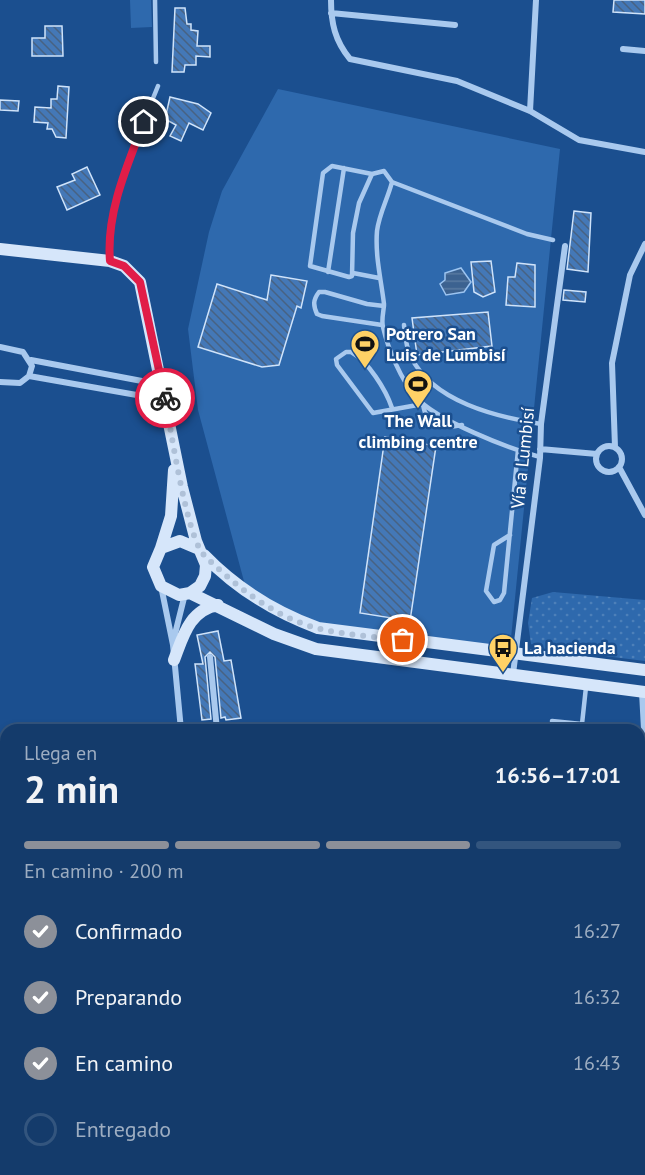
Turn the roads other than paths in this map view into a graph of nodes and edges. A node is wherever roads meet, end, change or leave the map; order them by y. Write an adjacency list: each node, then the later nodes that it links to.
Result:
1 (155, 0): 8 (lane)
2 (331, 0): 4 (street)
3 (536, 0): 10 (street)
4 (331, 13): 5 (street); 10 (street)
5 (454, 25)
6 (623, 49): 7 (street)
7 (645, 51)
8 (156, 62)
9 (158, 86): 19 (lane)
10 (530, 111): 11 (street)
11 (645, 152)
12 (344, 168): 13 (lane); 20 (lane); 20 (lane)
13 (372, 174): 14 (lane); 21 (lane)
14 (392, 182): 15 (lane); 22 (lane)
15 (553, 240)
16 (645, 244): 37 (street)
17 (565, 246): 35 (street, Vía a Lumbisí)
18 (0, 249): 19 (street)
19 (110, 261): 30 (street)
20 (328, 272): 21 (lane)
21 (353, 273): 22 (lane)
22 (379, 278): 23 (lane)
23 (384, 306): 24 (lane); 24 (lane)
24 (382, 325): 32 (lane)
25 (404, 325): 35 (lane)
26 (0, 347): 27 (street)
27 (31, 360): 28 (street); 30 (street)
28 (29, 376): 29 (street); 31 (street)
29 (0, 382)
30 (163, 385): 31 (street)
31 (165, 400): 34 (street)
32 (423, 404): 33 (lane); 36 (lane); 36 (lane)
33 (392, 408): 33 (lane)
34 (170, 424): 44 (street); 45 (street)
35 (541, 424): 39 (street, Vía a Lumbisí)
36 (462, 425): 38 (lane)
37 (615, 447): 40 (street); 41 (street)
38 (518, 450): 39 (lane); 43 (lane)
39 (540, 453): 40 (street); 50 (street, Vía a Lumbisí)
40 (597, 454): 41 (street)
41 (619, 467): 42 (street)
42 (645, 515)
43 (510, 535): 43 (lane)
44 (161, 549): 45 (street); 46 (street)
45 (201, 551): 47 (street); 50 (street)
46 (161, 586): 47 (street); 49 (street)
47 (188, 593): 48 (street); 49 (street)
48 (218, 605): 52 (street); 54 (street)
49 (173, 645): 52 (street)
50 (514, 655): 53 (street); 54 (street, Vía a Lumbisí)
51 (210, 657): 59 (street)
52 (174, 660): 58 (street)
53 (645, 670)
54 (513, 674): 55 (street)
55 (587, 684): 56 (street); 60 (lane)
56 (643, 692): 61 (street)
57 (552, 721): 60 (lane)
58 (181, 724)
59 (216, 724)
60 (582, 724)
61 (644, 724)

